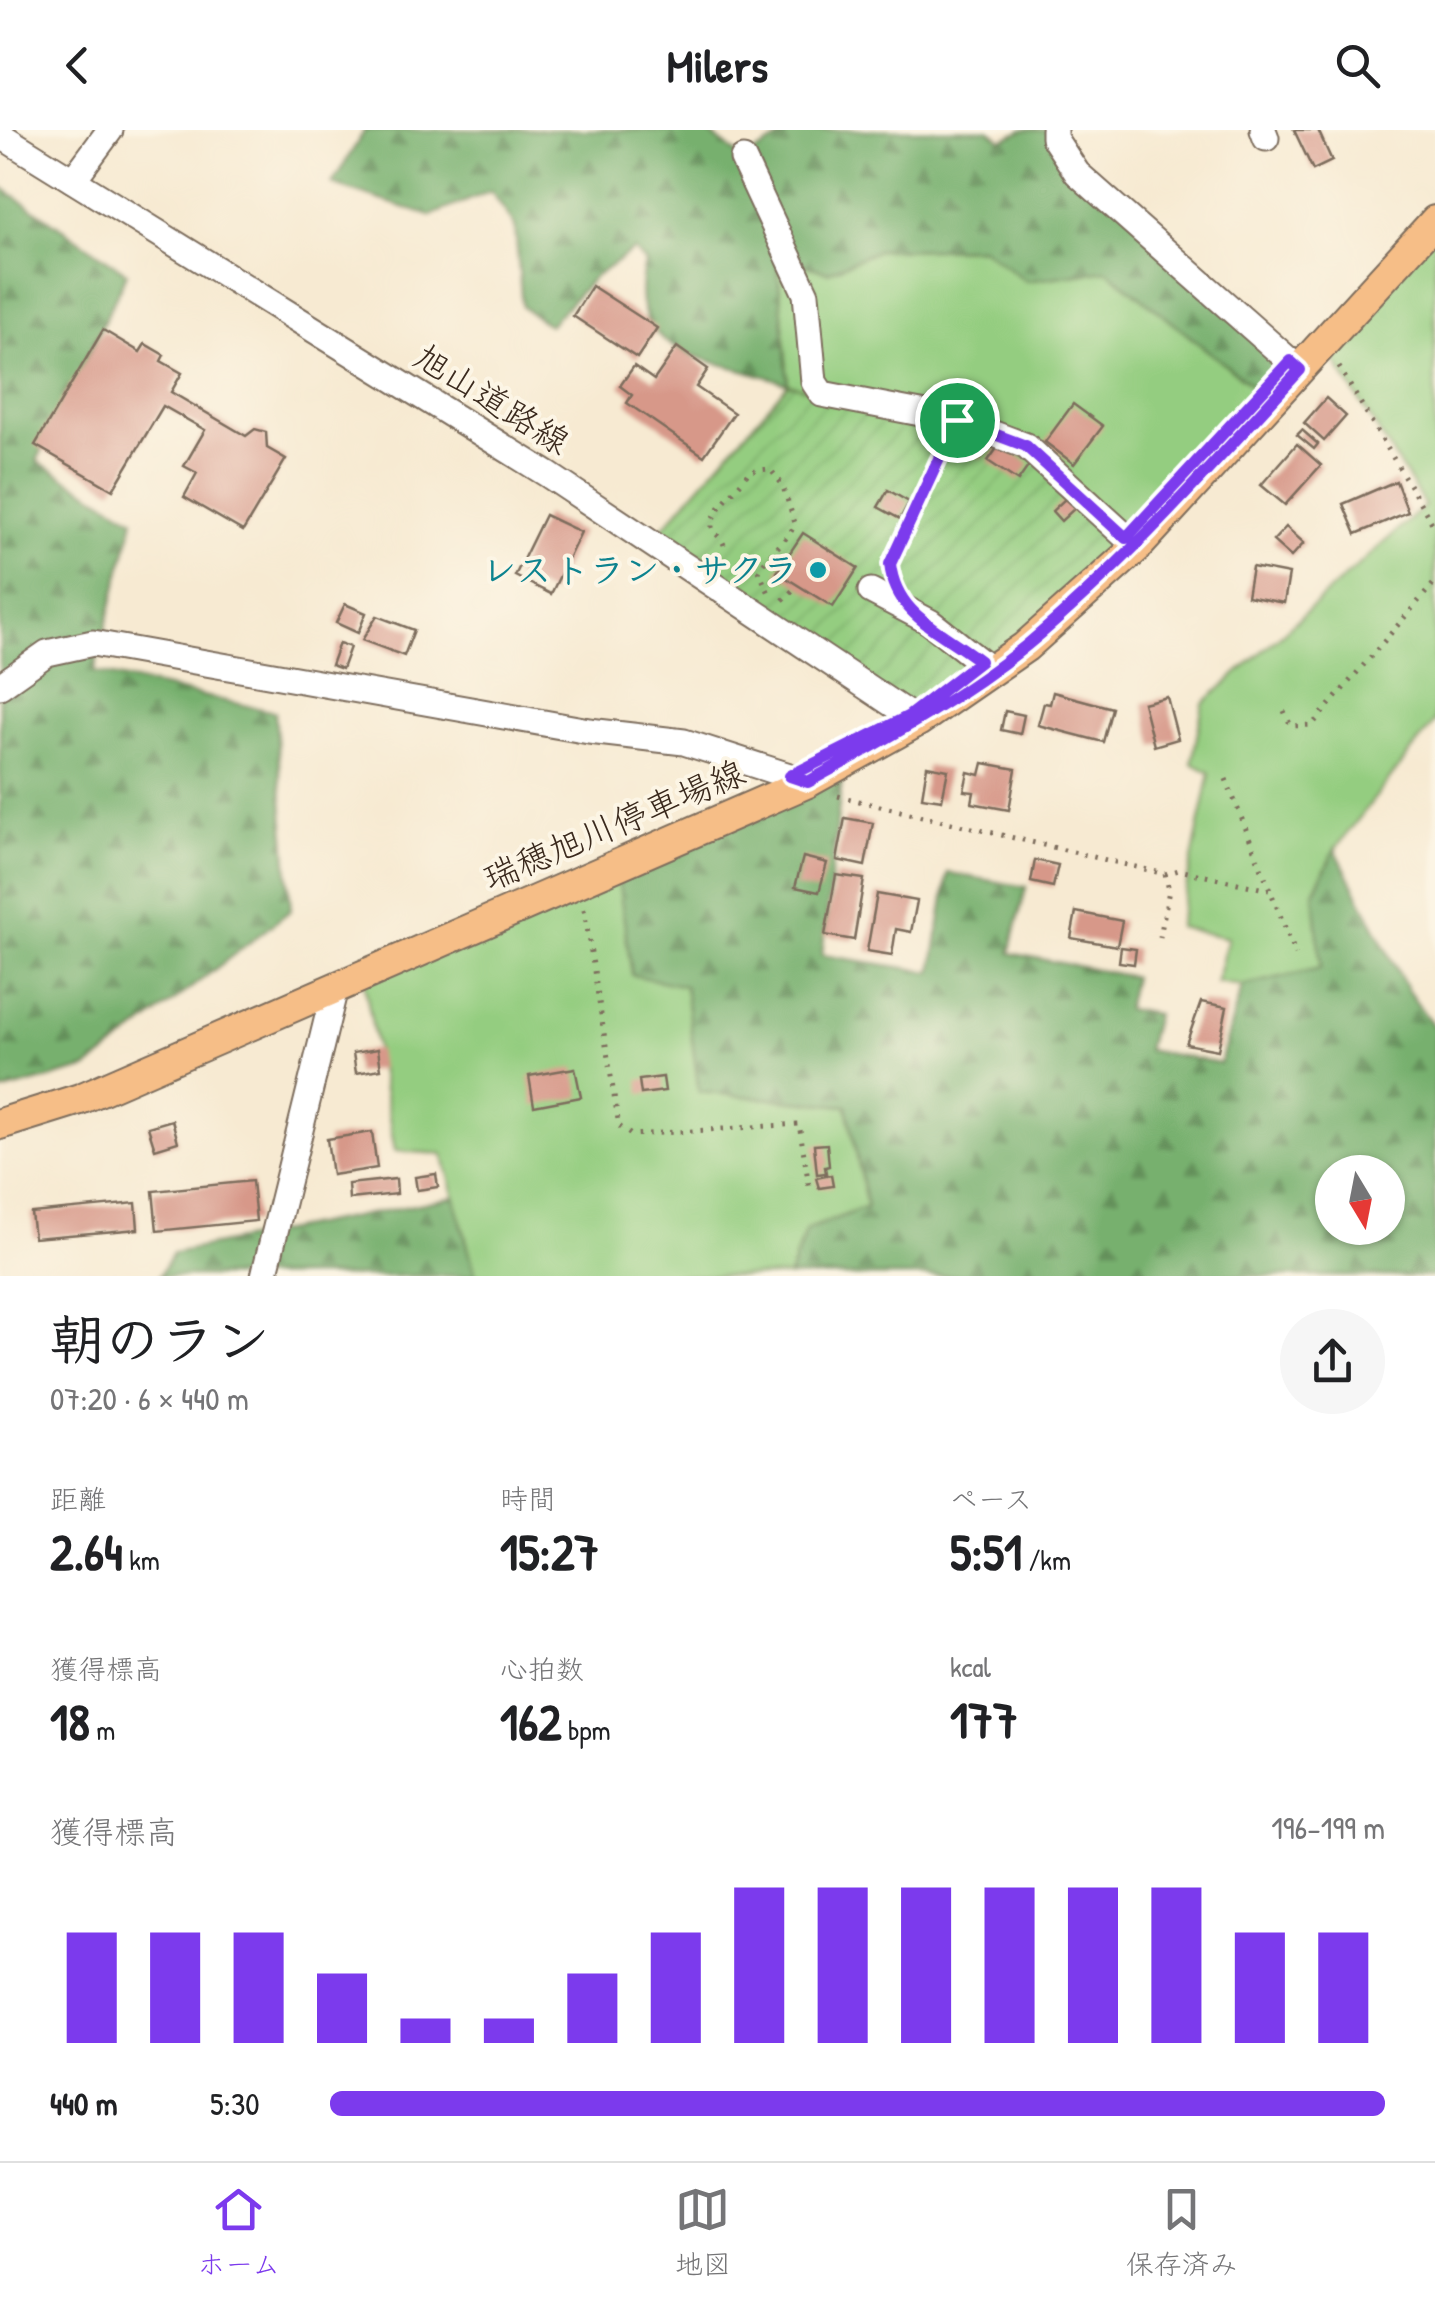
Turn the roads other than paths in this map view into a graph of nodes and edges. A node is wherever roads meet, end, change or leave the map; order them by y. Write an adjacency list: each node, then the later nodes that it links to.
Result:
1 (110, 130): 5 (street)
2 (1054, 130): 7 (street)
3 (0, 135): 5 (street, 旭山道路線)
4 (742, 159): 8 (street)
5 (73, 180): 12 (street, 旭山道路線)
6 (1435, 221): 7 (main road, 瑞穂旭川停車場線)
7 (1300, 370): 8 (main road, 瑞穂旭川停車場線)
8 (1137, 548): 10 (main road, 瑞穂旭川停車場線)
9 (871, 591): 10 (street)
10 (991, 670): 12 (main road, 瑞穂旭川停車場線)
11 (0, 686): 13 (street)
12 (918, 722): 13 (main road, 瑞穂旭川停車場線)
13 (808, 782): 14 (main road, 瑞穂旭川停車場線)
14 (335, 988): 15 (main road, 瑞穂旭川停車場線); 16 (street)
15 (0, 1124)
16 (264, 1276)

